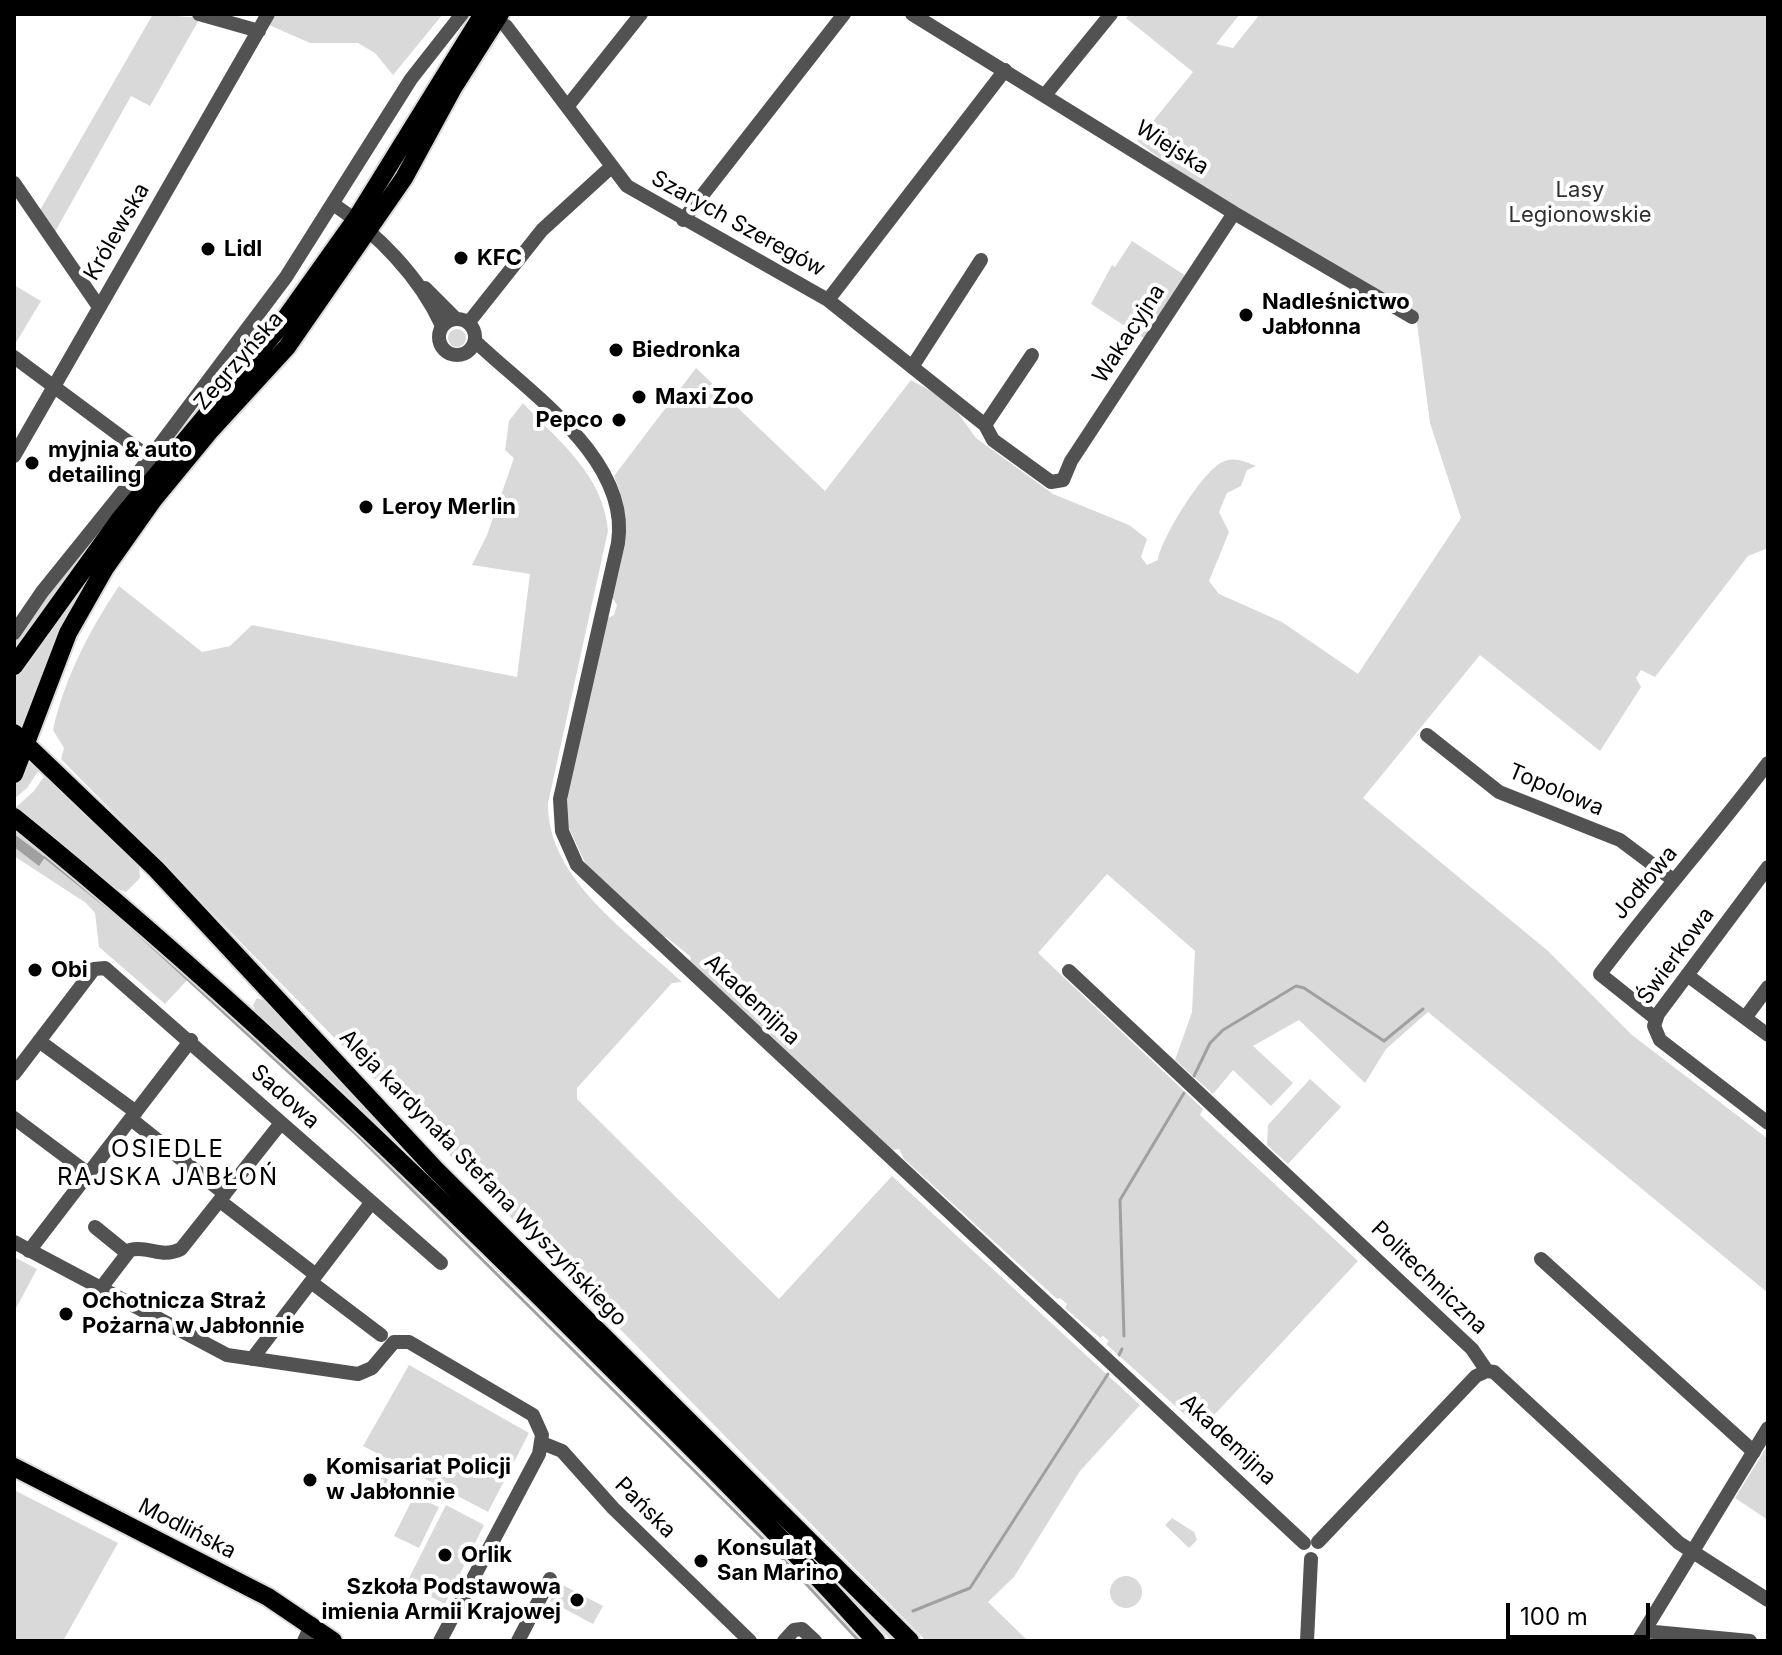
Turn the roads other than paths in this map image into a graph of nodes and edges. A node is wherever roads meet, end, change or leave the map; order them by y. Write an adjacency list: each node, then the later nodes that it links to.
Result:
1 (199, 14): 10 (street)
2 (268, 14): 10 (street, Królewska)
3 (462, 14): 16 (street)
4 (483, 14): 19 (main road, Zegrzyńska)
5 (641, 14): 13 (street)
6 (844, 14): 18 (street)
7 (912, 14): 11 (street, Wiejska)
8 (1111, 14): 12 (street)
9 (507, 18): 13 (street, Szarych Szeregów); 19 (main road, Zegrzyńska)
10 (259, 31): 22 (street, Królewska)
11 (1005, 70): 12 (street, Wiejska); 21 (street)
12 (1045, 95): 17 (street, Wiejska)
13 (567, 107): 14 (street, Szarych Szeregów)
14 (610, 168): 18 (street, Szarych Szeregów); 24 (street)
15 (14, 183): 22 (street)
16 (333, 204): 19 (street); 32 (street)
17 (1234, 213): 23 (street, Wiejska); 33 (street, Wakacyjna)
18 (683, 220): 21 (street, Szarych Szeregów)
19 (362, 225): 24 (street); 35 (main road, Zegrzyńska); 37 (main road, Zegrzyńska)
20 (981, 260): 28 (street)
21 (828, 300): 28 (street, Szarych Szeregów)
22 (99, 307): 29 (street, Królewska)
23 (1412, 317)
24 (456, 322): 25 (street); 25 (street, Akademijna)
25 (472, 346): 74 (street, Akademijna)
26 (1032, 355): 30 (street)
27 (14, 357): 29 (street)
28 (912, 367): 30 (street, Szarych Szeregów)
29 (54, 386): 31 (street, Królewska); 32 (street)
30 (985, 425): 33 (street, Szarych Szeregów)
31 (14, 456)
32 (150, 458): 34 (street)
33 (1063, 480)
34 (14, 633)
35 (14, 666)
36 (1427, 735): 42 (street, Topolowa)
37 (20, 738): 39 (main road, Zegrzyńska); 87 (main road, Aleja kardynała Stefana Wyszyńskiego)
38 (1768, 763): 42 (street, Jodłowa)
39 (14, 774)
40 (14, 817): 86 (main road, Aleja kardynała Stefana Wyszyńskiego)
41 (1768, 867): 44 (street, Świerkowa)
42 (1672, 879): 46 (street, Jodłowa)
43 (1069, 971): 69 (street, Politechniczna)
44 (1687, 975): 46 (street, Świerkowa); 47 (street)
45 (1768, 987): 47 (street)
46 (1655, 1018): 55 (street, Świerkowa)
47 (1745, 1018): 48 (street)
48 (1768, 1035)
49 (191, 1040): 50 (street, Sadowa); 52 (street); 54 (street, Sadowa)
50 (39, 1041): 51 (street); 52 (street)
51 (14, 1074)
52 (133, 1116): 56 (street); 57 (street)
53 (14, 1118): 56 (street)
54 (281, 1123): 57 (street); 58 (street, Sadowa)
55 (1768, 1123)
56 (89, 1174): 61 (street)
57 (223, 1197): 62 (street); 65 (street)
58 (371, 1203): 64 (street, Sadowa); 65 (street)
59 (95, 1227): 62 (street)
60 (14, 1242): 61 (street)
61 (29, 1251): 66 (street)
62 (127, 1253): 66 (street)
63 (1541, 1259): 72 (street)
64 (441, 1263)
65 (313, 1278): 67 (street); 68 (street)
66 (101, 1288): 68 (street)
67 (381, 1335)
68 (252, 1359): 71 (street)
69 (1487, 1371): 74 (street); 75 (street, Politechniczna)
70 (1768, 1428): 72 (street)
71 (542, 1443): 81 (street); 83 (street, Pańska)
72 (1754, 1452): 75 (street)
73 (14, 1467): 78 (main road, Modlińska)
74 (1311, 1542): 88 (street)
75 (1691, 1553): 77 (street, Politechniczna); 79 (street)
76 (550, 1579): 82 (street)
77 (1768, 1600)
78 (308, 1632): 80 (main road, Modlińska)
79 (1641, 1636): 89 (street)
80 (333, 1641)
81 (440, 1641)
82 (518, 1641)
83 (750, 1641)
84 (784, 1641): 85 (street)
85 (815, 1641)
86 (876, 1641)
87 (910, 1641)
88 (1307, 1641)
89 (1742, 1641)

